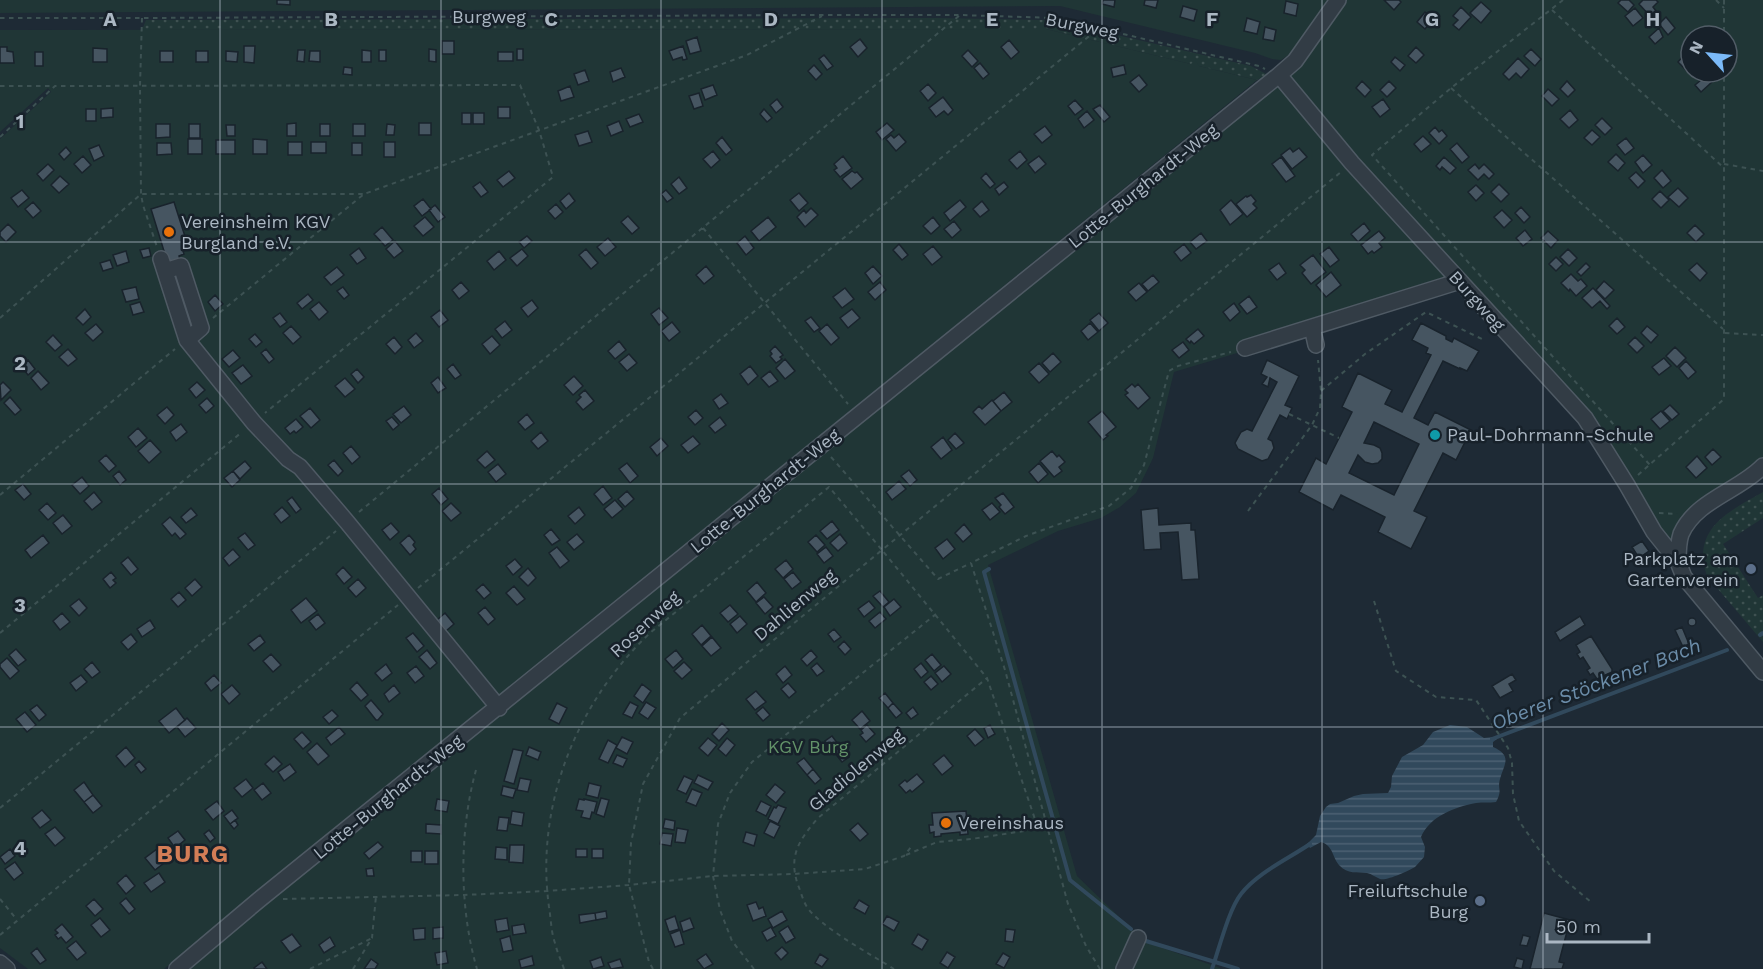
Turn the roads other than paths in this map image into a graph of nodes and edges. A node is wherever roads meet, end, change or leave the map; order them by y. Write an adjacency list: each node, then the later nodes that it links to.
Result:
1 (1338, 0): 2 (street, Lotte-Burghardt-Weg)
2 (1279, 75): 3 (street, Burgweg); 11 (street, Lotte-Burghardt-Weg)
3 (1460, 281): 4 (street); 9 (street, Burgweg)
4 (1312, 327): 6 (street); 7 (street)
5 (187, 340): 5 (street); 11 (street)
6 (1316, 345)
7 (1245, 348)
8 (1763, 466): 9 (street)
9 (1678, 562): 10 (street, Burgweg)
10 (1763, 672)
11 (499, 708): 15 (street, Lotte-Burghardt-Weg)
12 (1138, 938): 16 (street)
13 (0, 963): 14 (street)
14 (7, 969)
15 (177, 969)
16 (1124, 969)

